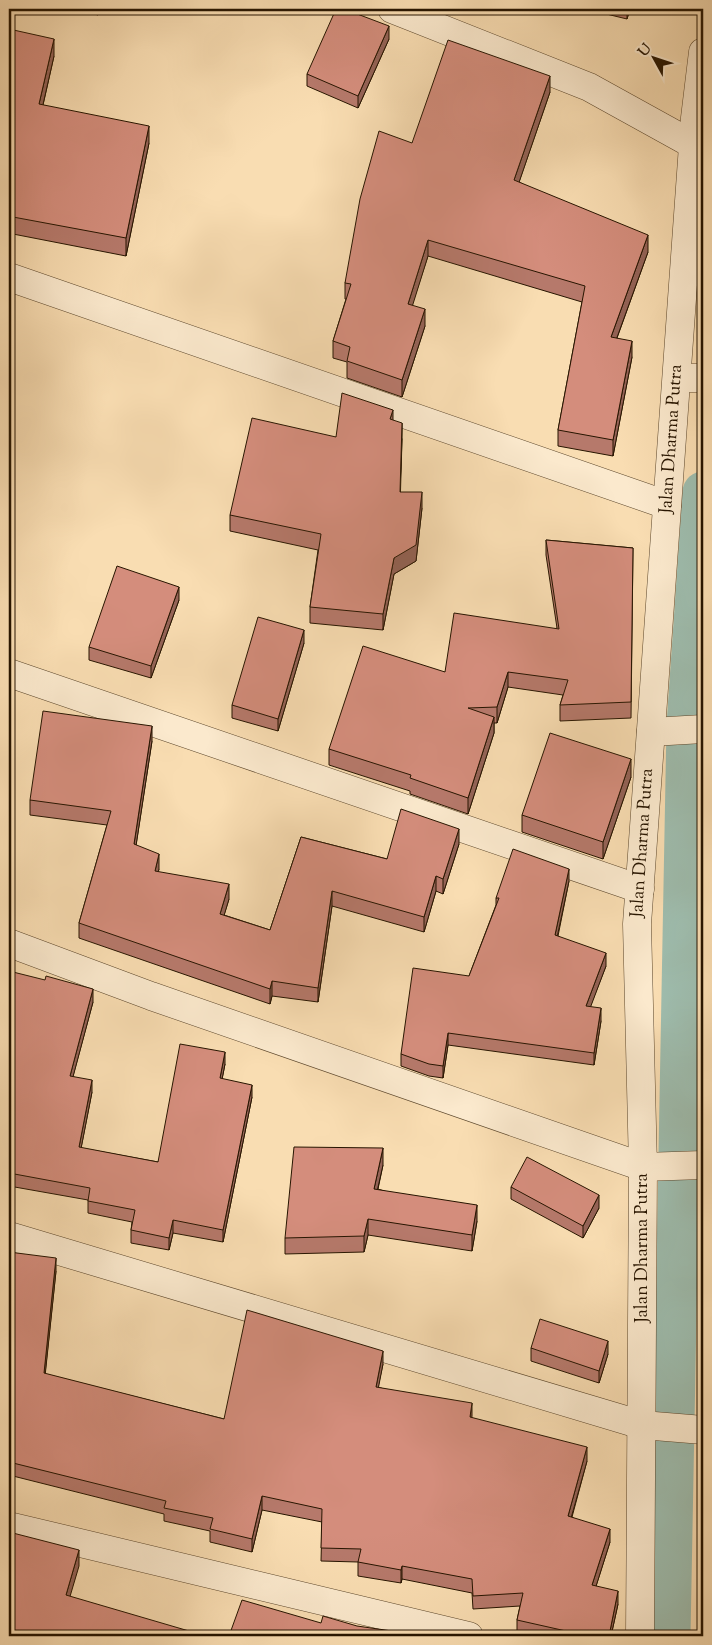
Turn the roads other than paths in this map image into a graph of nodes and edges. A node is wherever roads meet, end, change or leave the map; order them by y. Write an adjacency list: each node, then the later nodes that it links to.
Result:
1 (392, 9): 3 (street)
2 (703, 52): 3 (street, Jalan Dharma Putra)
3 (697, 128): 5 (street, Jalan Dharma Putra)
4 (9, 277): 7 (street)
5 (677, 378): 6 (street); 7 (street, Jalan Dharma Putra)
6 (703, 378)
7 (667, 505): 10 (street, Jalan Dharma Putra)
8 (9, 674): 11 (street)
9 (703, 728): 10 (street)
10 (664, 731): 11 (street, Jalan Dharma Putra)
11 (640, 889): 14 (street, Jalan Dharma Putra)
12 (9, 943): 14 (street)
13 (703, 1165): 14 (street)
14 (654, 1167): 16 (street, Jalan Dharma Putra)
15 (9, 1236): 16 (street)
16 (651, 1426): 17 (street); 20 (street, Jalan Dharma Putra)
17 (698, 1430)
18 (9, 1526): 19 (street)
19 (469, 1636)
20 (640, 1636)

